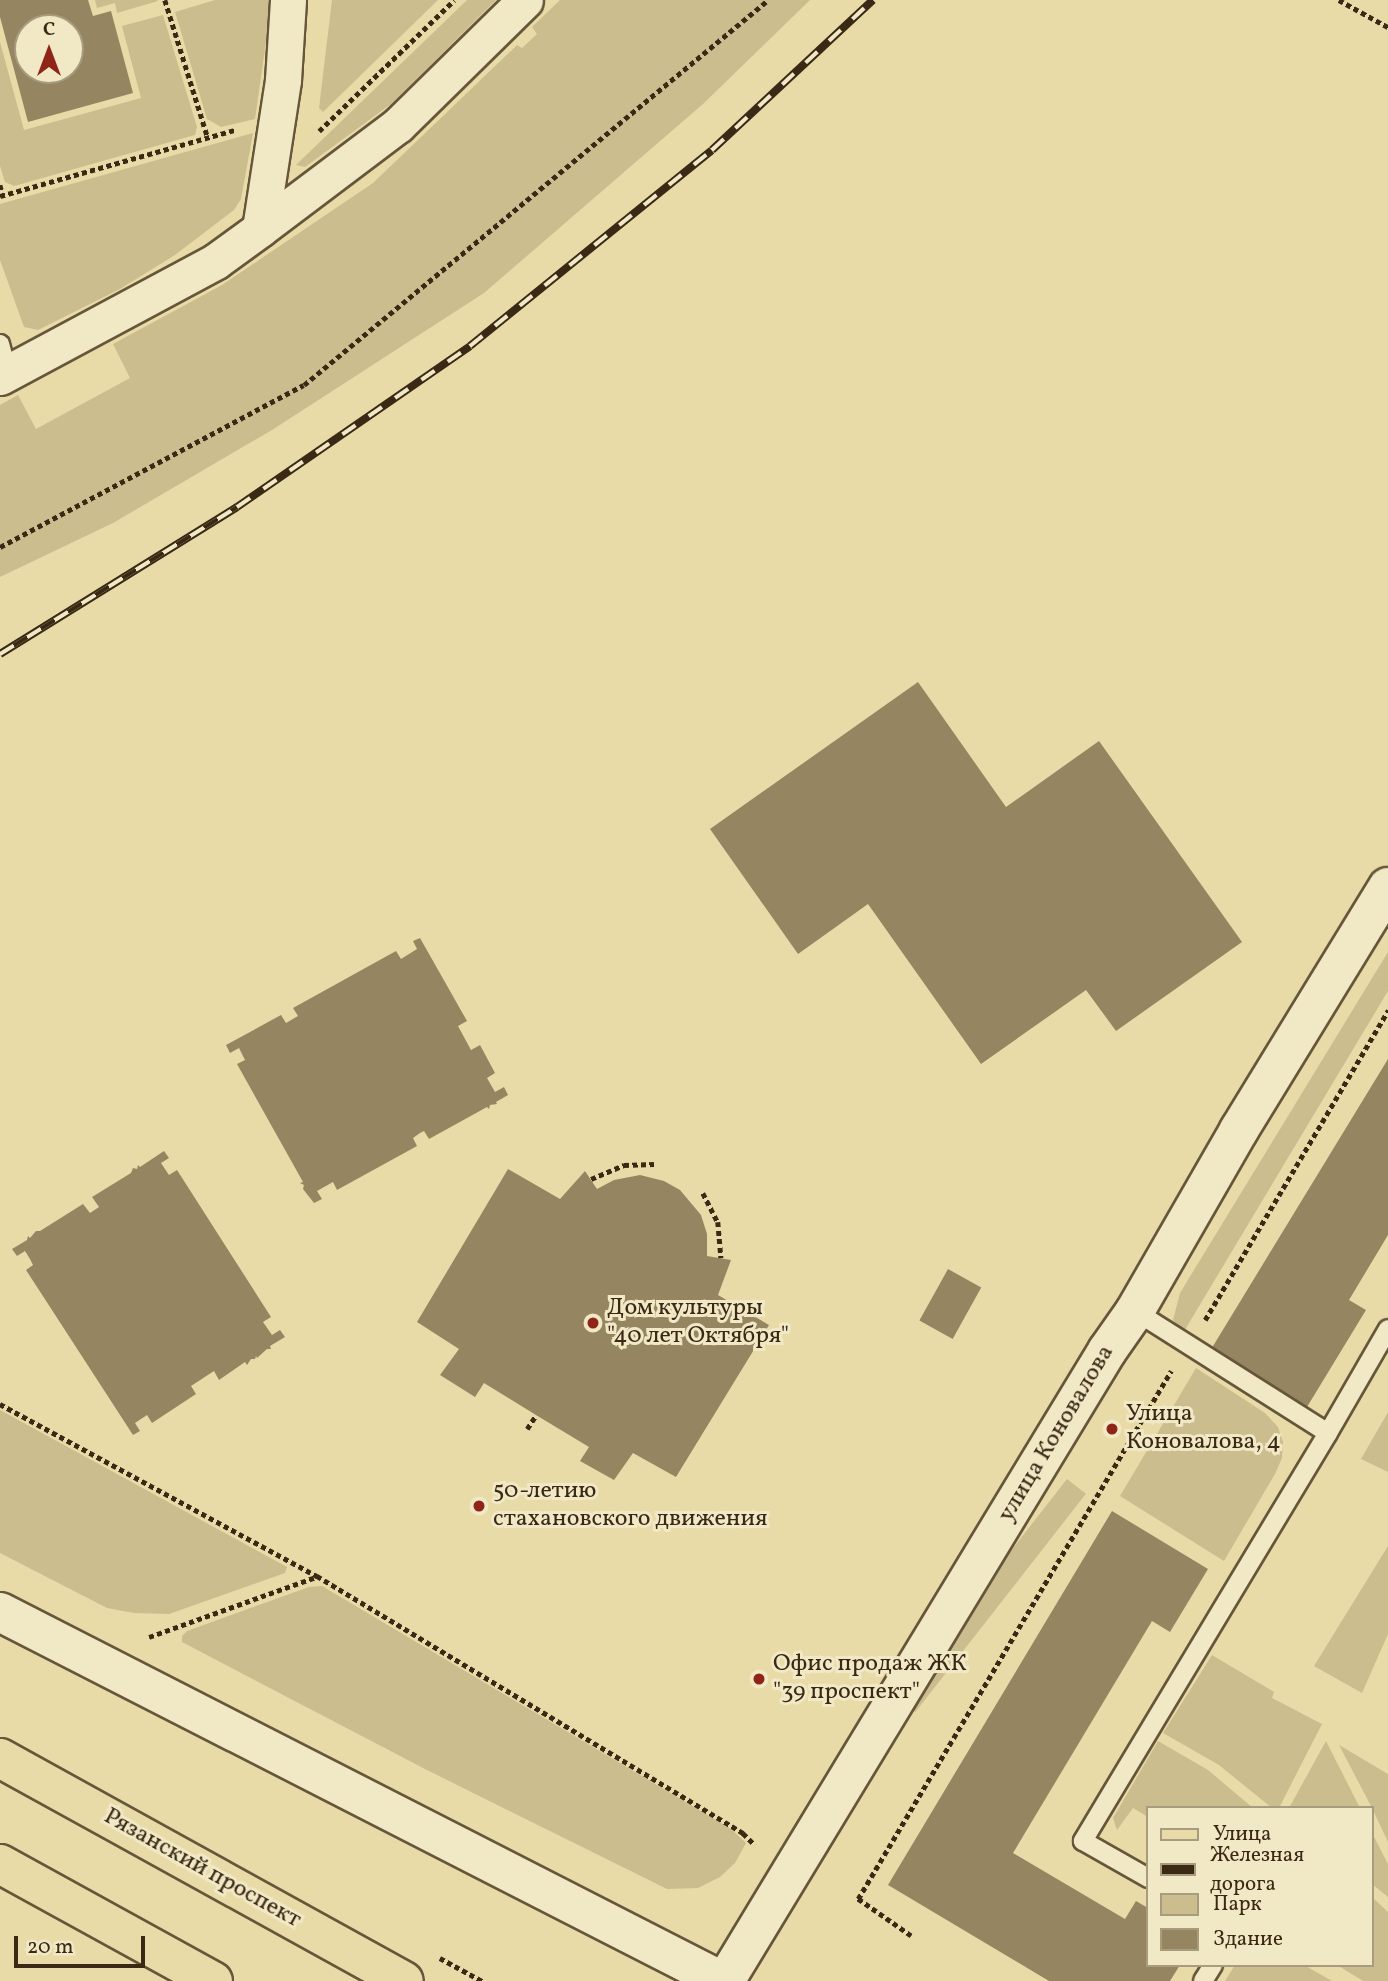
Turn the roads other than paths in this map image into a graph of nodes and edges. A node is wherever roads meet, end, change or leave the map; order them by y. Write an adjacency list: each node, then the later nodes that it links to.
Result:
1 (288, 0): 3 (street)
2 (525, 0): 3 (street)
3 (260, 229): 4 (street)
4 (3, 364)
5 (1388, 887): 6 (street, улица Коновалова)
6 (1135, 1311): 8 (lane); 15 (street, улица Коновалова)
7 (1388, 1329): 8 (lane)
8 (1328, 1433): 12 (lane)
9 (0, 1612): 15 (street)
10 (0, 1758): 14 (main road, Рязанский проспект)
11 (0, 1864): 13 (main road)
12 (1146, 1877)
13 (213, 1981)
14 (404, 1981)
15 (724, 1981)

